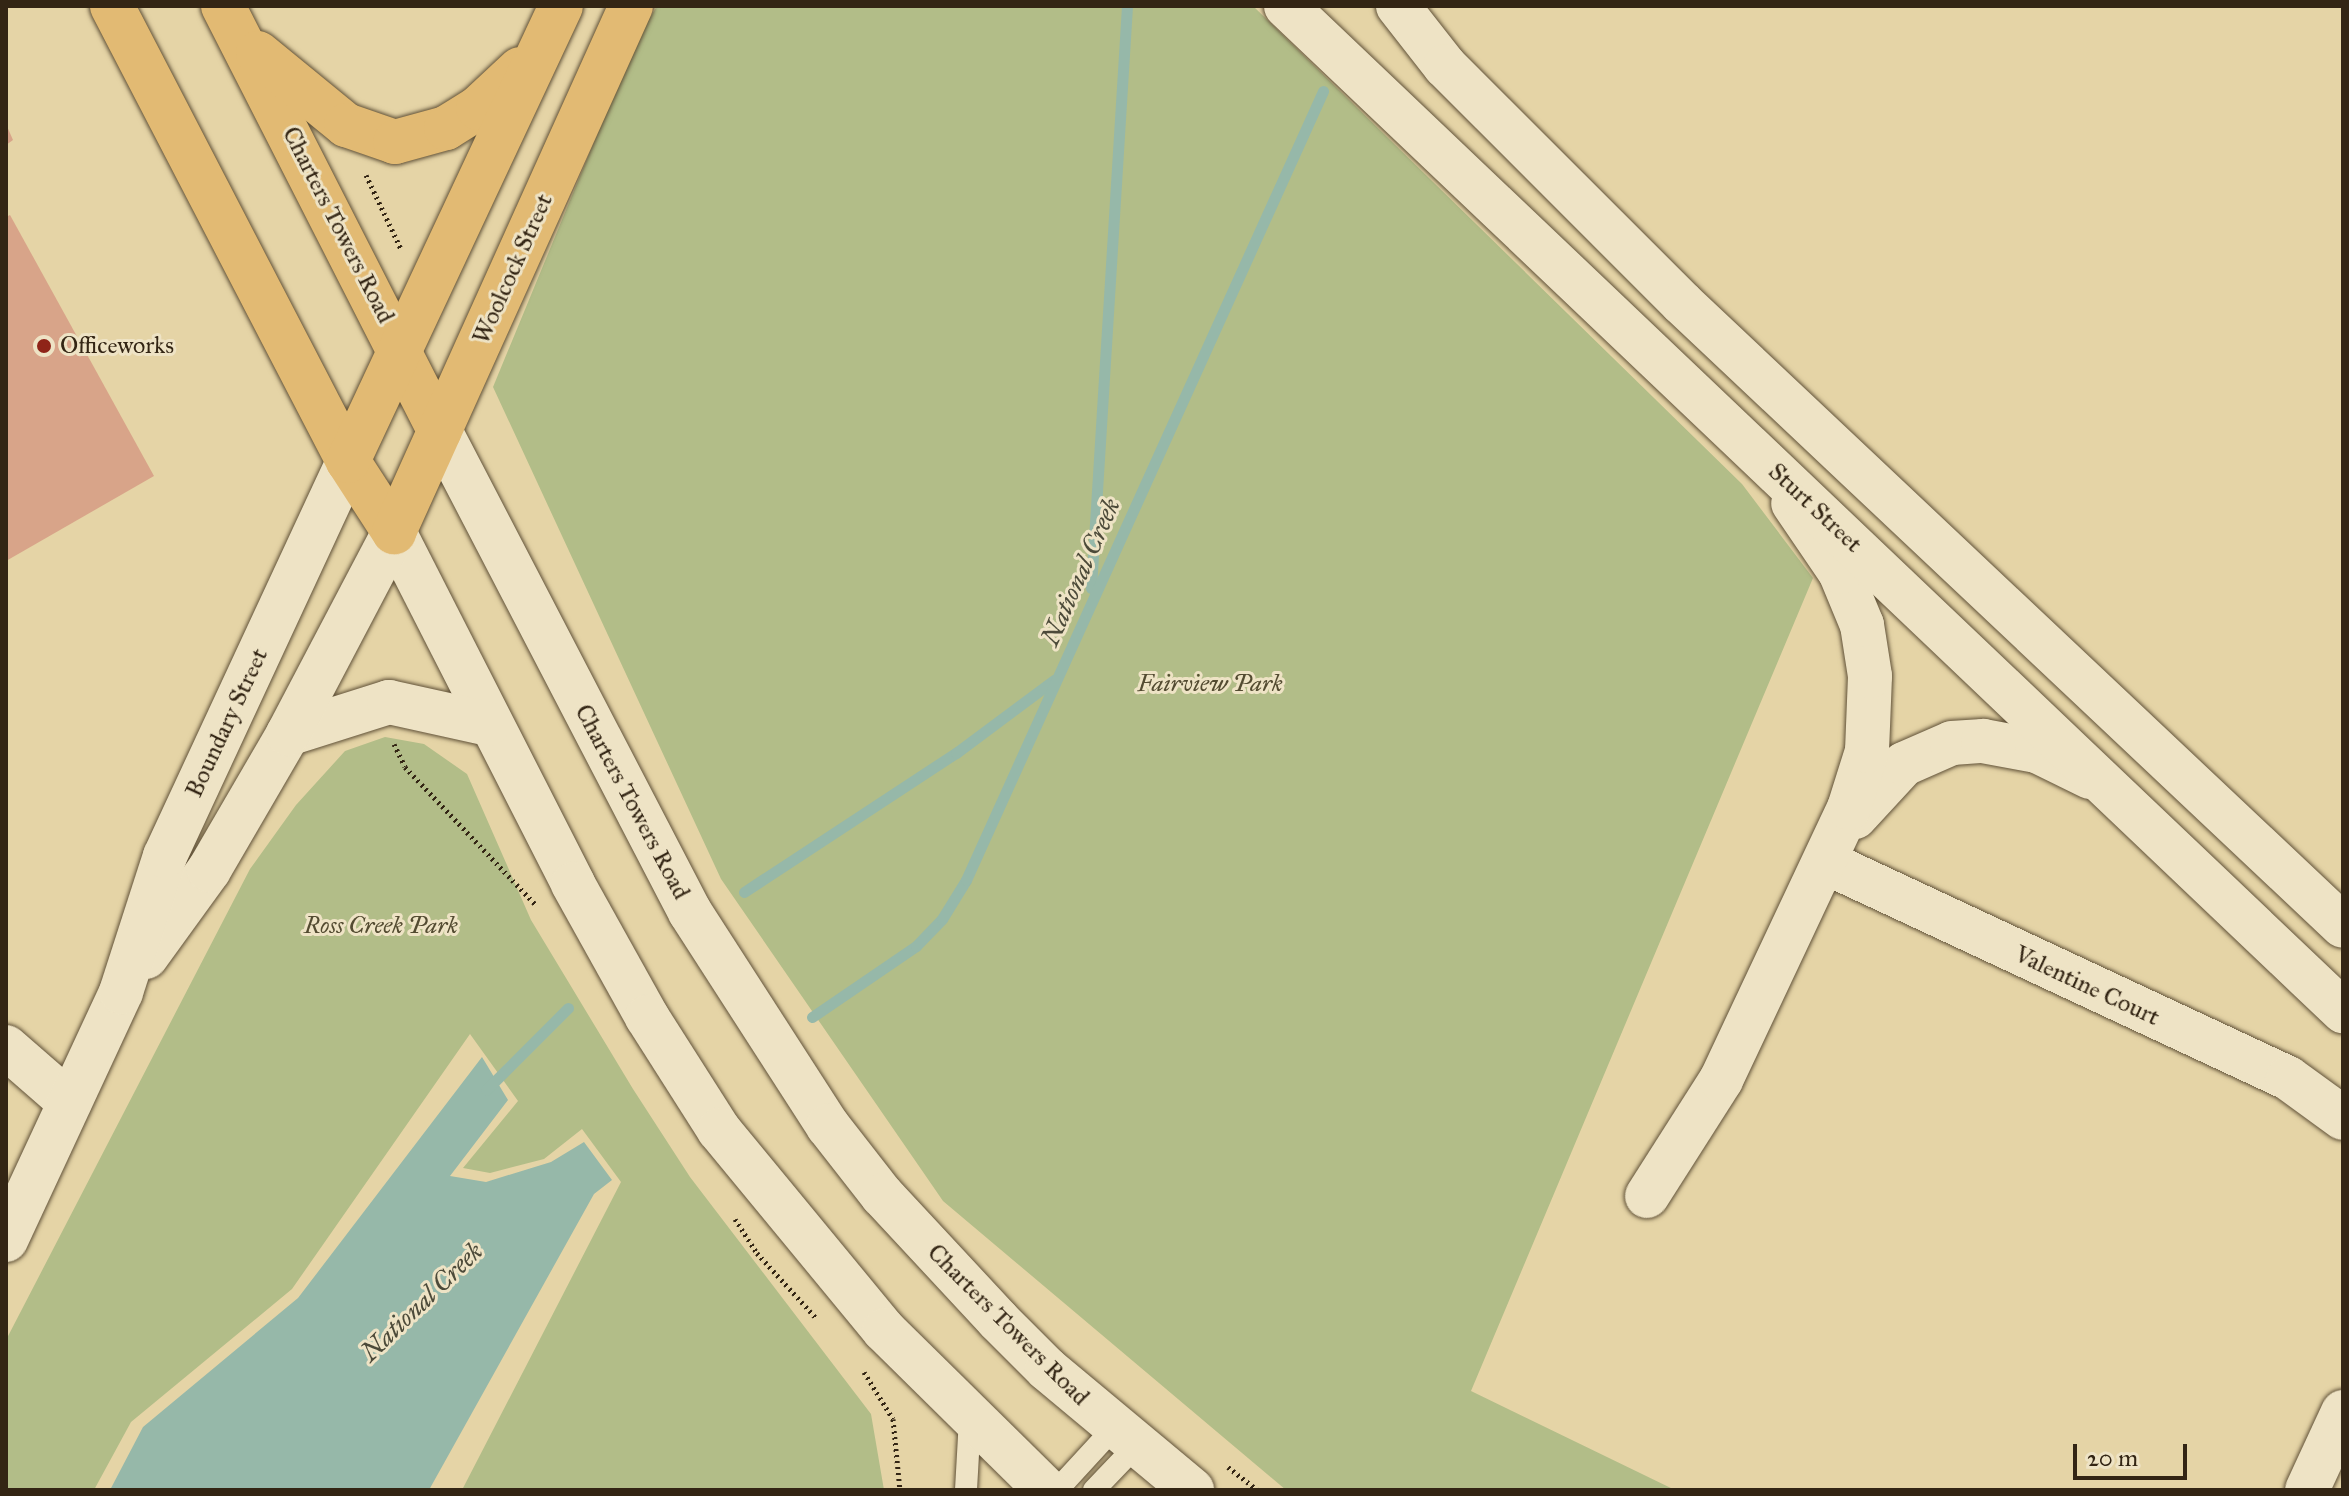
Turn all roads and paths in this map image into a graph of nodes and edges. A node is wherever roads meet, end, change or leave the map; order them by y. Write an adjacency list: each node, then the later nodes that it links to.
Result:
1 (112, 6): 13 (main road)
2 (561, 6): 7 (main road)
3 (631, 6): 11 (main road, Woolcock Street)
4 (1286, 6): 12 (main road, Sturt Street)
5 (1404, 16): 18 (main road)
6 (232, 22): 7 (main road); 10 (main road, Charters Towers Road)
7 (537, 49): 10 (main road)
8 (363, 169): 9 (path)
9 (402, 250)
10 (401, 347): 11 (main road, Charters Towers Road); 13 (main road)
11 (440, 431): 14 (main road, Woolcock Street); 31 (main road, Charters Towers Road)
12 (1754, 451): 17 (main road, Sturt Street); 19 (main road)
13 (348, 461): 14 (main road); 22 (main road, Boundary Street)
14 (394, 532): 15 (main road); 16 (main road, Boundary Street)
15 (489, 724): 16 (main road); 30 (main road)
16 (288, 734): 22 (main road, Boundary Street)
17 (2122, 798): 19 (main road); 23 (main road, Sturt Street)
18 (2216, 806): 20 (main road); 21 (main road)
19 (1825, 862): 26 (main road, Valentine Court); 27 (main road)
20 (2334, 896)
21 (2343, 926)
22 (121, 992): 25 (main road, Boundary Street)
23 (2343, 1011)
24 (6, 1047): 25 (main road)
25 (69, 1102): 28 (main road, Boundary Street)
26 (2343, 1118)
27 (1647, 1196)
28 (6, 1240)
29 (2343, 1412): 38 (main road)
30 (970, 1418): 33 (lane); 34 (main road)
31 (1125, 1437): 32 (main road, Charters Towers Road); 35 (lane); 36 (lane)
32 (1207, 1476): 37 (path)
33 (966, 1490)
34 (1046, 1490)
35 (1057, 1490)
36 (1094, 1490)
37 (1257, 1490)
38 (2307, 1490)

